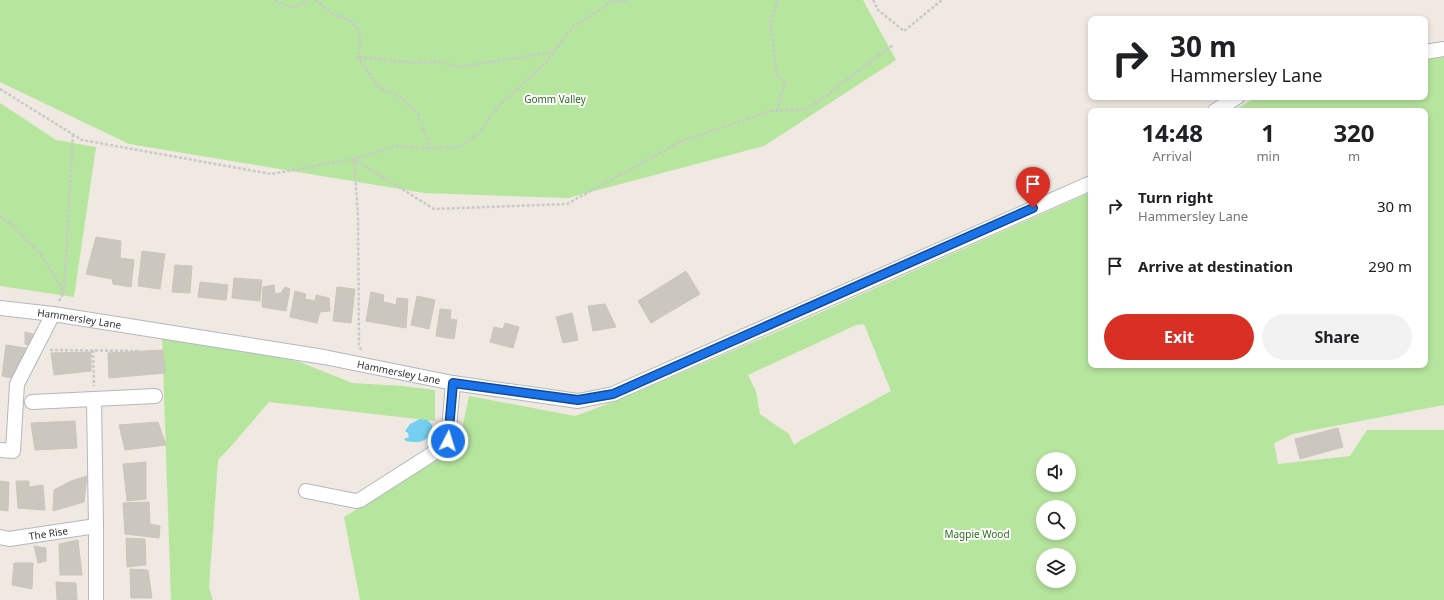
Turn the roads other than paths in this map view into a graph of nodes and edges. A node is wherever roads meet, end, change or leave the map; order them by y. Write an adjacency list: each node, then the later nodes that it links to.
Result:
1 (1444, 49): 2 (street)
2 (1428, 52)
3 (1232, 100): 4 (street)
4 (1220, 108)
5 (1088, 184): 8 (street, Hammersley Lane)
6 (0, 308): 7 (street, Hammersley Lane)
7 (53, 314): 8 (street, Hammersley Lane); 12 (street)
8 (453, 383): 13 (street)
9 (154, 396): 10 (street)
10 (94, 399): 11 (street); 14 (street)
11 (32, 402)
12 (0, 450)
13 (306, 491)
14 (96, 526): 15 (street, The Rise); 16 (street)
15 (0, 537)
16 (96, 600)

